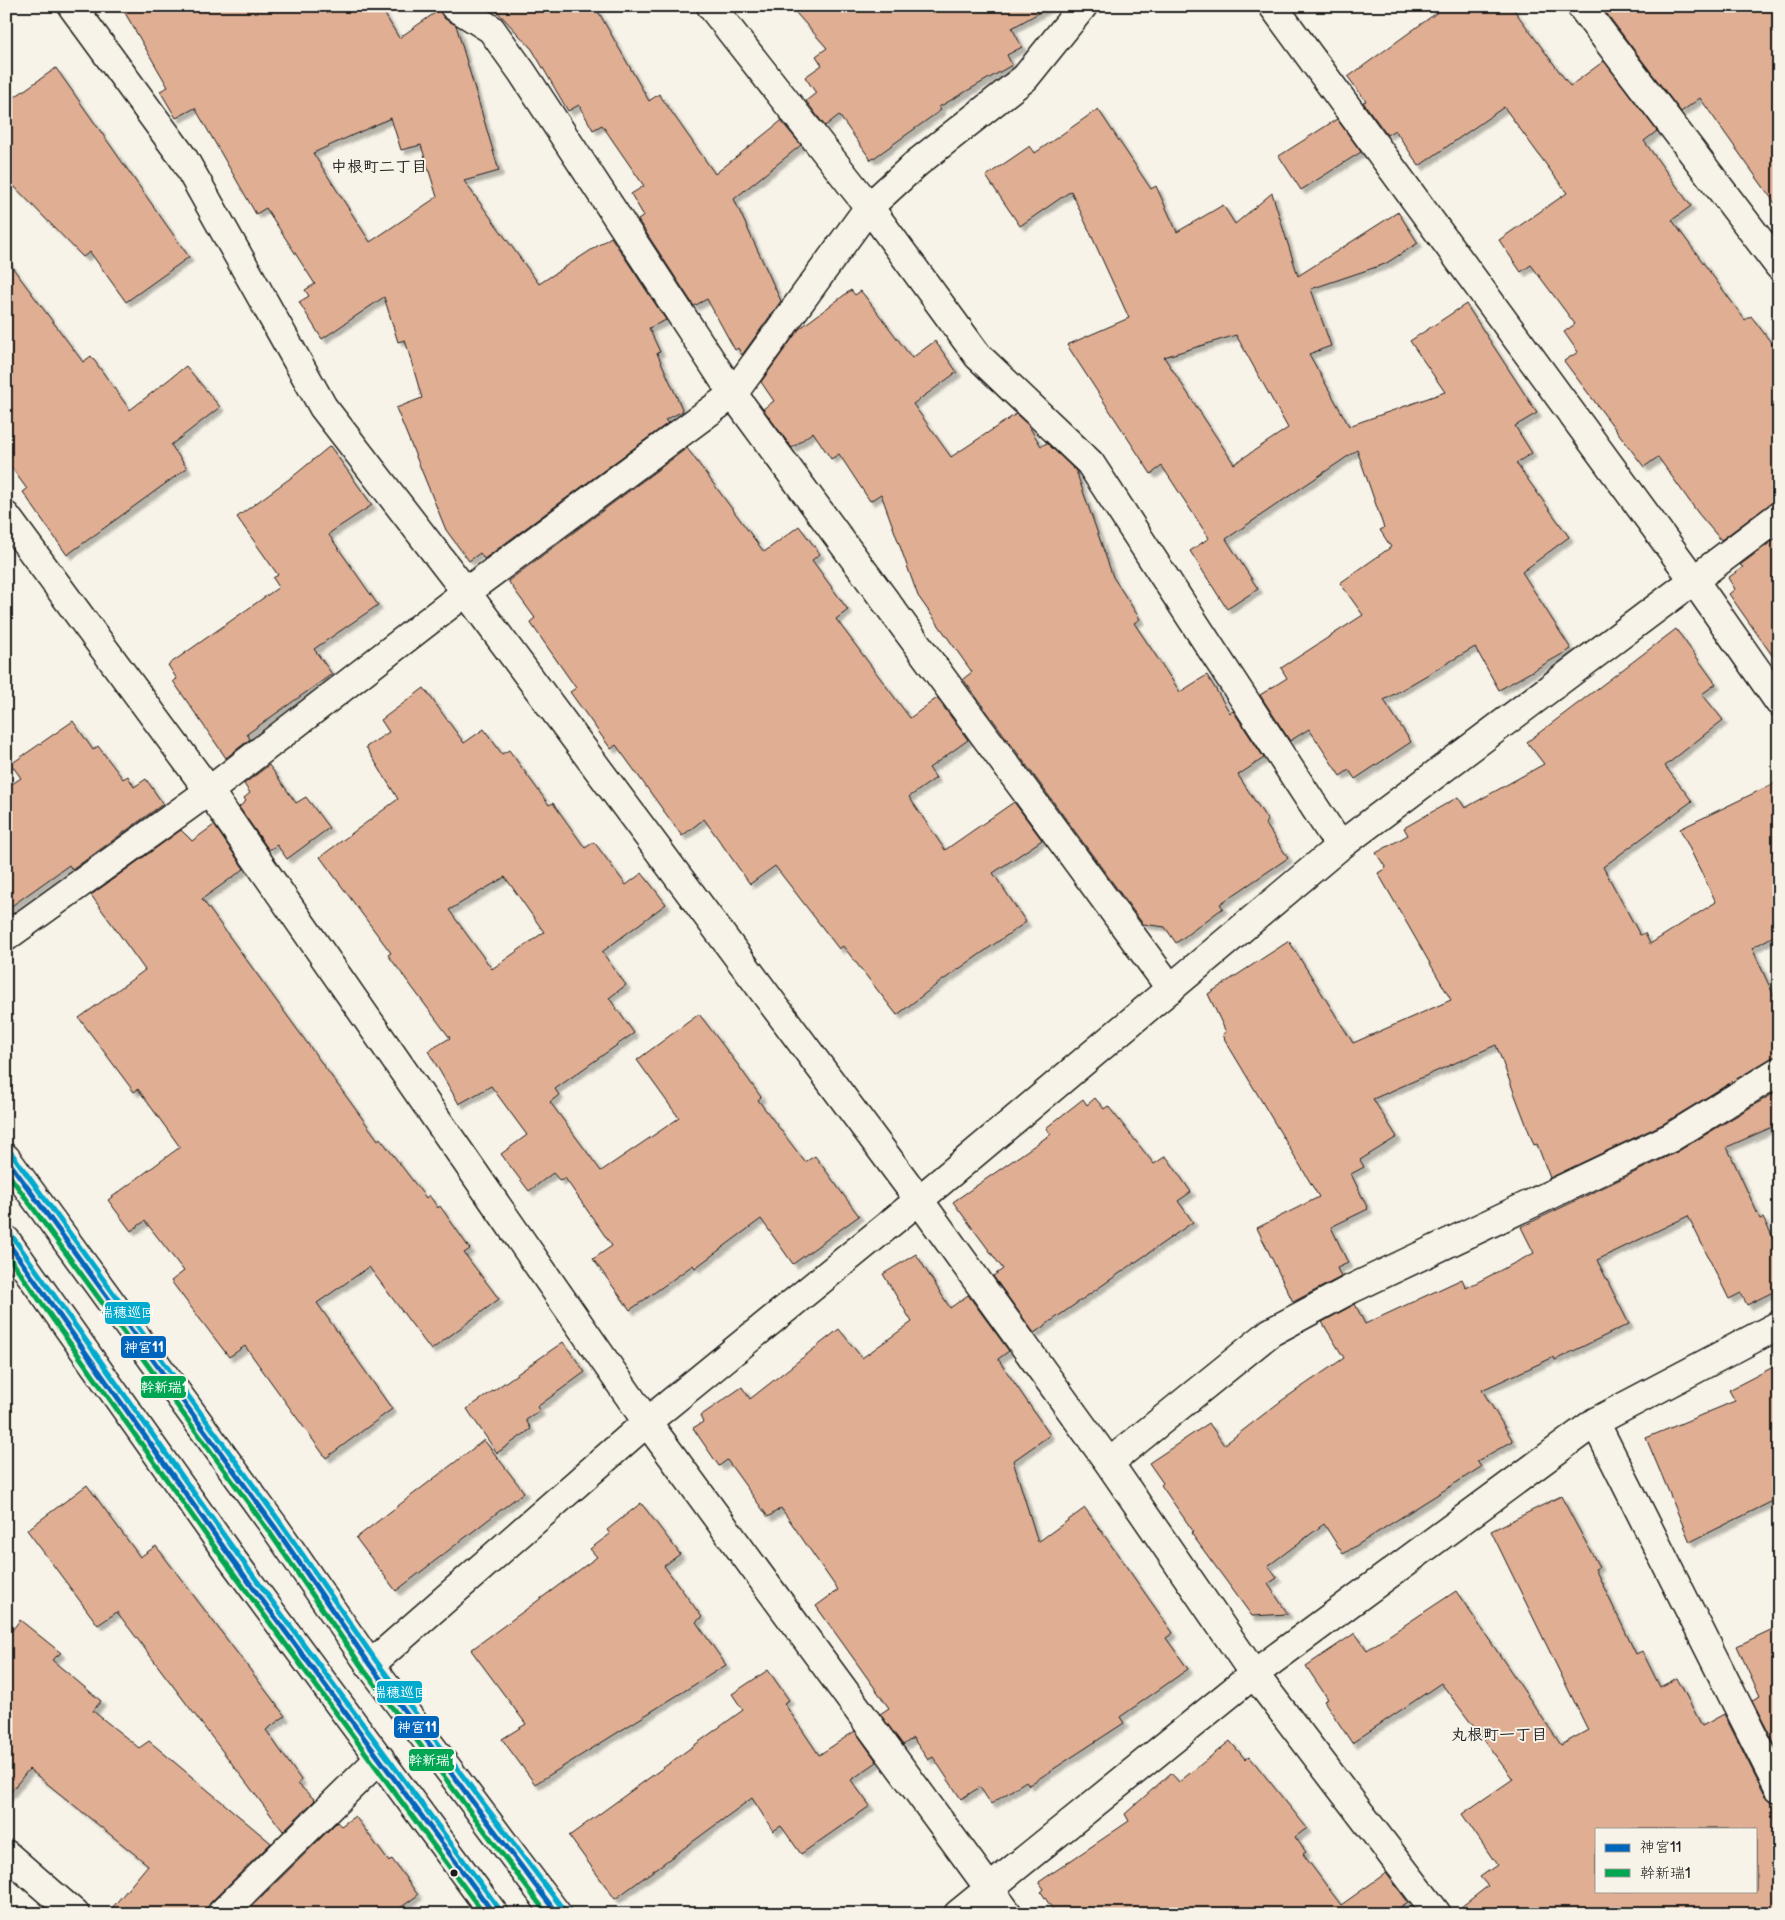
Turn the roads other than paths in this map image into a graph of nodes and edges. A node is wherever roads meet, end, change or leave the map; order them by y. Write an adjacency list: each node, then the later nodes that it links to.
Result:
1 (72, 6): 13 (street)
2 (454, 6): 9 (street)
3 (711, 6): 7 (street)
4 (1083, 6): 7 (street)
5 (1273, 6): 12 (street)
6 (1581, 6): 8 (street)
7 (868, 207): 9 (street); 16 (street)
8 (1779, 266)
9 (732, 394): 13 (street); 18 (street)
10 (6, 516): 15 (street)
11 (1779, 516): 12 (street)
12 (1693, 579): 14 (street); 16 (street)
13 (466, 592): 15 (street); 21 (street)
14 (1779, 702)
15 (209, 791): 17 (street); 24 (street)
16 (1340, 846): 18 (street)
17 (6, 938)
18 (1171, 989): 21 (street)
19 (1779, 1071): 26 (street)
20 (6, 1158): 27 (street)
21 (919, 1200): 24 (street); 26 (street)
22 (6, 1240): 29 (street)
23 (1779, 1325): 25 (street)
24 (647, 1422): 27 (street); 32 (street)
25 (1595, 1422): 28 (street); 30 (street)
26 (1109, 1463): 28 (street)
27 (370, 1665): 36 (street)
28 (1254, 1674): 32 (street); 39 (street)
29 (380, 1758): 34 (street); 35 (street)
30 (1779, 1788)
31 (6, 1854): 33 (street)
32 (990, 1888): 37 (street); 38 (street)
33 (75, 1914)
34 (221, 1914)
35 (494, 1914)
36 (557, 1914)
37 (958, 1914)
38 (1008, 1914)
39 (1437, 1914)

